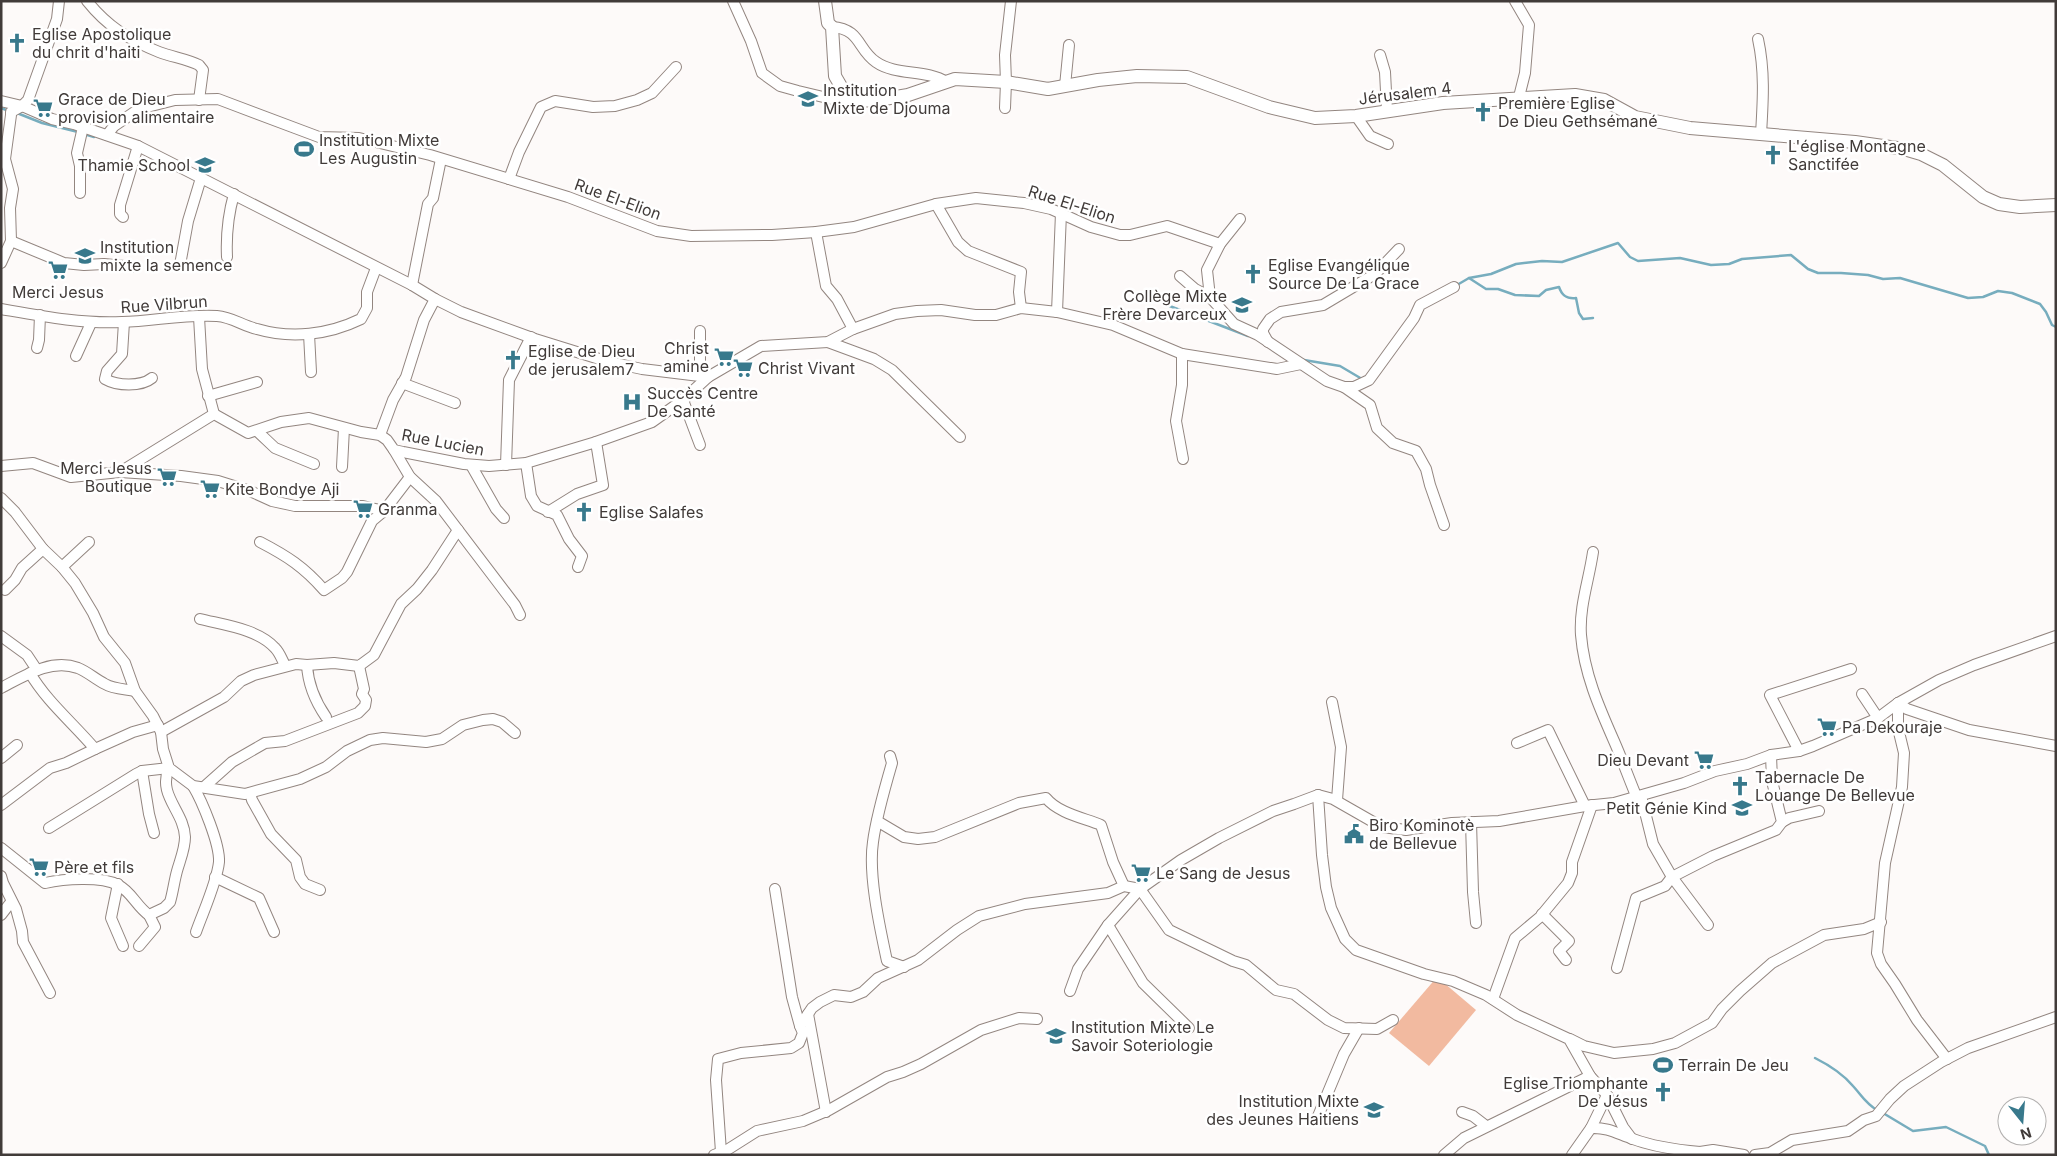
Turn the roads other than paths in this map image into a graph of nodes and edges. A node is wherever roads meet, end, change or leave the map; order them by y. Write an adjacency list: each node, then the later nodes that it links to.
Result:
1 (59, 1): 19 (street)
2 (87, 1): 16 (street)
3 (733, 1): 17 (street)
4 (825, 1): 7 (street)
5 (1011, 1): 13 (street)
6 (1515, 1): 15 (street)
7 (832, 27): 12 (street); 17 (street)
8 (1758, 39): 24 (street)
9 (1069, 44): 14 (street)
10 (1380, 55): 21 (street)
11 (676, 67): 31 (street)
12 (946, 82): 13 (street, Jérusalem 4); 17 (street, Jérusalem 4)
13 (1006, 82): 14 (street, Jérusalem 4); 20 (street)
14 (1065, 86): 22 (street, Jérusalem 4)
15 (1519, 97): 21 (street, Jérusalem 4); 24 (street, Jérusalem 4)
16 (199, 100): 25 (street, Rue El-Elion); 28 (street, Rue El-Elion)
17 (851, 100)
18 (1, 101): 19 (street)
19 (22, 106): 23 (street); 29 (street)
20 (1005, 108)
21 (1387, 111): 22 (street, Jérusalem 4)
22 (1356, 116): 26 (street)
23 (83, 127): 25 (street); 32 (street)
24 (1761, 134): 35 (street, Jérusalem 4)
25 (108, 135): 27 (street)
26 (1388, 144)
27 (138, 146): 30 (street); 37 (street)
28 (441, 159): 31 (street, Rue El-Elion); 49 (street)
29 (3, 160): 40 (street)
30 (201, 178): 33 (street); 45 (street)
31 (509, 179): 39 (street, Rue El-Elion)
32 (80, 194)
33 (234, 194): 43 (street); 47 (street)
34 (936, 204): 36 (street, Rue El-Elion); 39 (street, Rue El-Elion); 53 (street)
35 (2056, 205)
36 (1061, 213): 41 (street, Rue El-Elion); 55 (street)
37 (123, 217)
38 (1240, 219): 41 (street)
39 (816, 232): 60 (street)
40 (11, 240): 44 (street); 46 (street)
41 (1220, 244): 51 (street)
42 (1400, 249): 65 (street)
43 (227, 257)
44 (2, 260)
45 (180, 265)
46 (134, 267)
47 (376, 268): 49 (street); 62 (street, Rue Vilbrun)
48 (1180, 276): 51 (street)
49 (412, 285): 52 (street)
50 (1454, 287): 75 (street)
51 (1210, 297): 65 (street)
52 (435, 300): 63 (street); 74 (street)
53 (1021, 308): 55 (street); 60 (street)
54 (1, 309): 56 (street, Rue Vilbrun)
55 (1057, 312): 67 (street)
56 (40, 315): 58 (street, Rue Vilbrun); 66 (street)
57 (199, 317): 59 (street, Rue Vilbrun); 62 (street, Rue Vilbrun); 76 (street)
58 (90, 322): 59 (street, Rue Vilbrun); 68 (street)
59 (124, 322): 72 (street)
60 (853, 329): 64 (street)
61 (700, 331): 71 (street)
62 (309, 334): 70 (street)
63 (530, 337): 71 (street); 91 (street)
64 (828, 342): 71 (street, Rue Lucien); 83 (street)
65 (1268, 342): 69 (street)
66 (37, 348)
67 (1182, 354): 69 (street); 87 (street)
68 (76, 356)
69 (1301, 364): 75 (street)
70 (311, 372)
71 (704, 377): 77 (street, Rue Lucien)
72 (152, 378)
73 (257, 382): 76 (street)
74 (402, 383): 78 (street); 82 (street)
75 (1344, 387): 100 (street)
76 (208, 396): 79 (street)
77 (683, 400): 84 (street, Rue Lucien); 85 (street)
78 (455, 403)
79 (214, 414): 81 (street); 94 (street)
80 (344, 428): 81 (street, Rue Lucien); 82 (street, Rue Lucien); 93 (street)
81 (257, 431): 89 (street)
82 (380, 435): 86 (street, Rue Lucien)
83 (960, 436)
84 (596, 442): 88 (street, Rue Lucien); 98 (street)
85 (700, 445)
86 (394, 450): 90 (street, Rue Lucien); 95 (street)
87 (1183, 459)
88 (526, 463): 91 (street, Rue Lucien); 98 (street)
89 (314, 464)
90 (471, 465): 91 (street, Rue Lucien); 99 (street)
91 (506, 465)
92 (1, 466): 94 (street)
93 (342, 468)
94 (120, 472): 97 (street)
95 (410, 477): 97 (street); 101 (street)
96 (1, 498): 104 (street)
97 (384, 511): 103 (street)
98 (548, 512): 107 (street)
99 (504, 518)
100 (1444, 525)
101 (458, 530): 109 (street); 115 (street)
102 (89, 542): 106 (street)
103 (260, 542)
104 (42, 549): 106 (street); 108 (street)
105 (1593, 552): 141 (street)
106 (62, 567): 119 (street)
107 (578, 567)
108 (5, 590)
109 (520, 615)
110 (200, 619): 113 (street)
111 (1, 636): 117 (street)
112 (2056, 636): 122 (street)
113 (285, 665): 114 (street); 125 (street)
114 (307, 665): 115 (street); 123 (street)
115 (358, 666): 138 (street)
116 (1851, 669): 131 (street)
117 (34, 671): 118 (street); 119 (street); 130 (street)
118 (1, 688)
119 (135, 691): 125 (street)
120 (1862, 694): 124 (street)
121 (1332, 702): 142 (street)
122 (1898, 703): 124 (street); 129 (street); 164 (street)
123 (326, 717)
124 (1878, 718): 131 (street)
125 (160, 729): 130 (street); 135 (street)
126 (515, 733): 139 (street)
127 (1517, 743): 144 (street)
128 (17, 745): 134 (street)
129 (2056, 746)
130 (95, 749): 143 (street)
131 (1799, 751): 132 (street)
132 (1771, 755): 141 (street); 148 (street)
133 (890, 756): 146 (street)
134 (1, 758)
135 (169, 768): 136 (street); 137 (street); 163 (street)
136 (142, 771): 149 (street); 150 (street)
137 (193, 786): 138 (street); 152 (street)
138 (204, 787): 139 (street)
139 (250, 793): 159 (street)
140 (1318, 795): 142 (street); 158 (street); 177 (street)
141 (1639, 797): 144 (street); 153 (street)
142 (1336, 800): 147 (street)
143 (1, 806)
144 (1588, 806): 147 (street); 161 (street)
145 (1819, 811): 148 (street)
146 (877, 820): 156 (street); 173 (street)
147 (1471, 822): 165 (street)
148 (1782, 822): 153 (street)
149 (49, 828)
150 (154, 833)
151 (1, 848): 155 (street)
152 (215, 877): 168 (street); 169 (street)
153 (1672, 877): 167 (street); 174 (street)
154 (2, 881): 160 (street)
155 (118, 884): 163 (street); 170 (street)
156 (1124, 886): 158 (street); 173 (street)
157 (775, 889): 182 (street)
158 (1140, 889): 166 (street); 184 (street)
159 (320, 890)
160 (12, 902): 162 (street); 176 (street)
161 (1542, 914): 172 (street); 177 (street)
162 (1, 915)
163 (149, 915): 171 (street)
164 (1881, 922): 185 (street); 186 (street)
165 (1476, 923)
166 (1108, 925): 175 (street); 183 (street)
167 (1708, 925)
168 (196, 932)
169 (274, 932)
170 (123, 946)
171 (139, 946)
172 (1566, 960)
173 (904, 967): 178 (street)
174 (1617, 968)
175 (1070, 991)
176 (50, 993)
177 (1493, 1000): 185 (street)
178 (808, 1014): 182 (street); 189 (street)
179 (2056, 1017): 186 (street)
180 (1037, 1020): 189 (street)
181 (1393, 1020): 184 (street)
182 (800, 1026): 195 (street)
183 (1189, 1028)
184 (1359, 1028): 191 (street)
185 (1569, 1039): 187 (street)
186 (1947, 1059): 200 (street)
187 (1590, 1076): 188 (street); 192 (street)
188 (1607, 1095): 193 (street); 194 (street)
189 (826, 1112): 195 (street)
190 (1462, 1112): 192 (street)
191 (1316, 1121)
192 (1486, 1126): 197 (street)
193 (1591, 1128): 194 (street); 198 (street)
194 (1632, 1139): 196 (street)
195 (718, 1153)
196 (1699, 1153): 199 (street)
197 (1444, 1155)
198 (1572, 1155)
199 (1744, 1155)
200 (1755, 1155)

